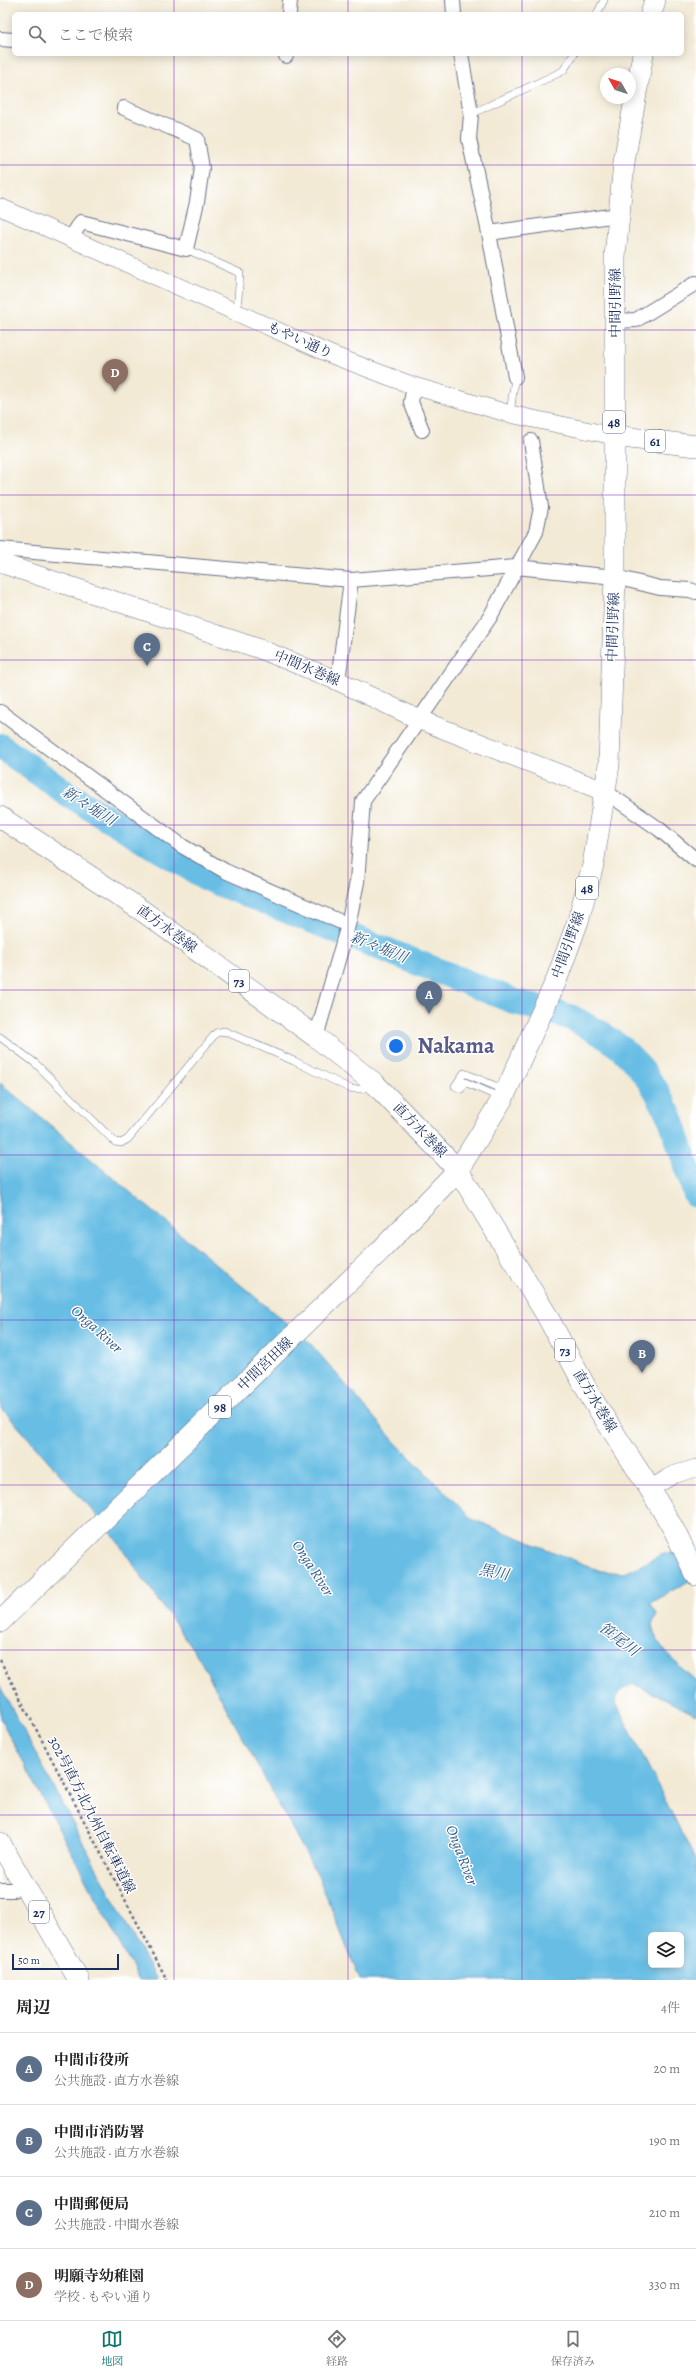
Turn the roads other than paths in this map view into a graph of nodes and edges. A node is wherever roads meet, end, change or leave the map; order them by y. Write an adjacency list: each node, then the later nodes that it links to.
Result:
1 (290, 0): 5 (street)
2 (453, 0): 6 (street)
3 (604, 0): 7 (lane)
4 (654, 0): 8 (main road)
5 (289, 12)
6 (454, 12)
7 (598, 12)
8 (651, 12)
9 (0, 39): 10 (street)
10 (12, 40)
11 (461, 56): 15 (street)
12 (573, 56): 15 (lane)
13 (643, 56): 17 (main road, 中間引野線 / 48)
14 (124, 108): 20 (street)
15 (472, 114): 18 (street)
16 (0, 207): 19 (street, もやい通り)
17 (618, 214): 18 (street); 23 (main road, 中間引野線 / 48)
18 (489, 233): 24 (street)
19 (71, 238): 20 (street); 22 (street, もやい通り)
20 (186, 249): 22 (lane)
21 (696, 283): 23 (street)
22 (236, 312): 25 (street, もやい通り)
23 (616, 321): 28 (main road, 中間引野線 / 48)
24 (515, 377): 26 (lane)
25 (414, 386): 26 (street, もやい通り); 27 (street)
26 (510, 414): 28 (street, もやい通り)
27 (422, 430)
28 (614, 436): 30 (main road, 61); 34 (main road, 中間引野線 / 48)
29 (531, 441): 33 (street)
30 (696, 446)
31 (0, 549): 35 (street)
32 (0, 563): 37 (main road, 中間水巻線)
33 (516, 567): 34 (street); 35 (street); 39 (street)
34 (615, 577): 36 (street); 40 (main road, 中間引野線 / 48)
35 (351, 580): 37 (street)
36 (696, 592)
37 (338, 681): 39 (main road, 中間水巻線)
38 (0, 712): 43 (street)
39 (420, 720): 40 (main road, 中間水巻線); 43 (street)
40 (606, 792): 42 (street); 47 (main road, 中間引野線 / 48)
41 (0, 817): 45 (main road, 直方水巻線 / 73)
42 (696, 860)
43 (348, 925): 45 (street)
44 (0, 1037): 46 (lane)
45 (316, 1037): 46 (main road, 直方水巻線 / 73)
46 (374, 1083): 48 (main road, 直方水巻線 / 73)
47 (505, 1094): 47 (lane); 48 (main road, 中間引野線 / 48)
48 (458, 1170): 50 (main road, 直方水巻線 / 73); 52 (main road, 中間宮田線 / 98)
49 (696, 1468): 50 (street)
50 (650, 1489): 51 (main road, 直方水巻線 / 73)
51 (696, 1576)
52 (0, 1622)
53 (0, 1843): 54 (main road, 27)
54 (23, 1885): 55 (street); 56 (main road, 27)
55 (0, 1890)
56 (79, 1980)

